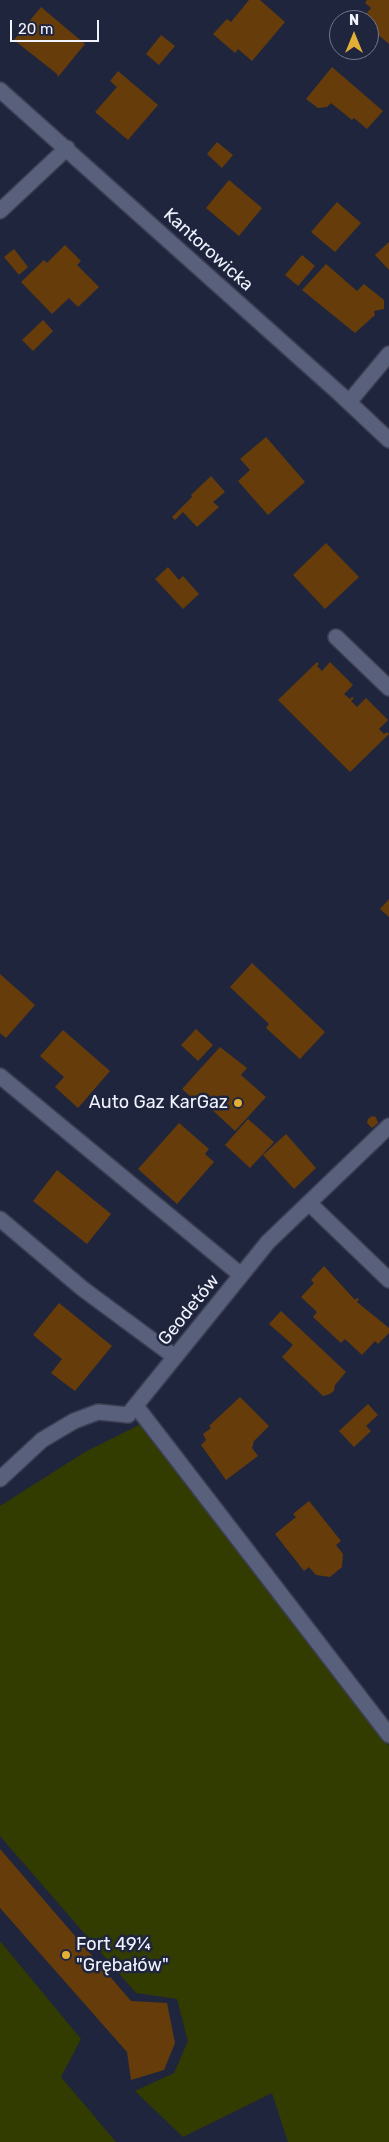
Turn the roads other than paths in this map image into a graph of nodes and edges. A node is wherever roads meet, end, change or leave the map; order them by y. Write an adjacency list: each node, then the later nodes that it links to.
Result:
1 (0, 90): 2 (street, Kantorowicka)
2 (67, 148): 3 (street); 5 (street, Kantorowicka)
3 (0, 211)
4 (389, 354): 5 (street)
5 (349, 402): 6 (street, Kantorowicka)
6 (389, 440)
7 (336, 637): 8 (street)
8 (389, 688)
9 (0, 1076): 13 (street)
10 (389, 1126): 11 (street, Geodetów)
11 (309, 1203): 13 (street, Geodetów); 14 (street)
12 (0, 1219): 15 (street)
13 (242, 1275): 15 (street, Geodetów)
14 (389, 1280)
15 (175, 1357): 16 (street, Geodetów)
16 (136, 1406): 17 (street); 18 (street)
17 (0, 1479)
18 (389, 1735)

